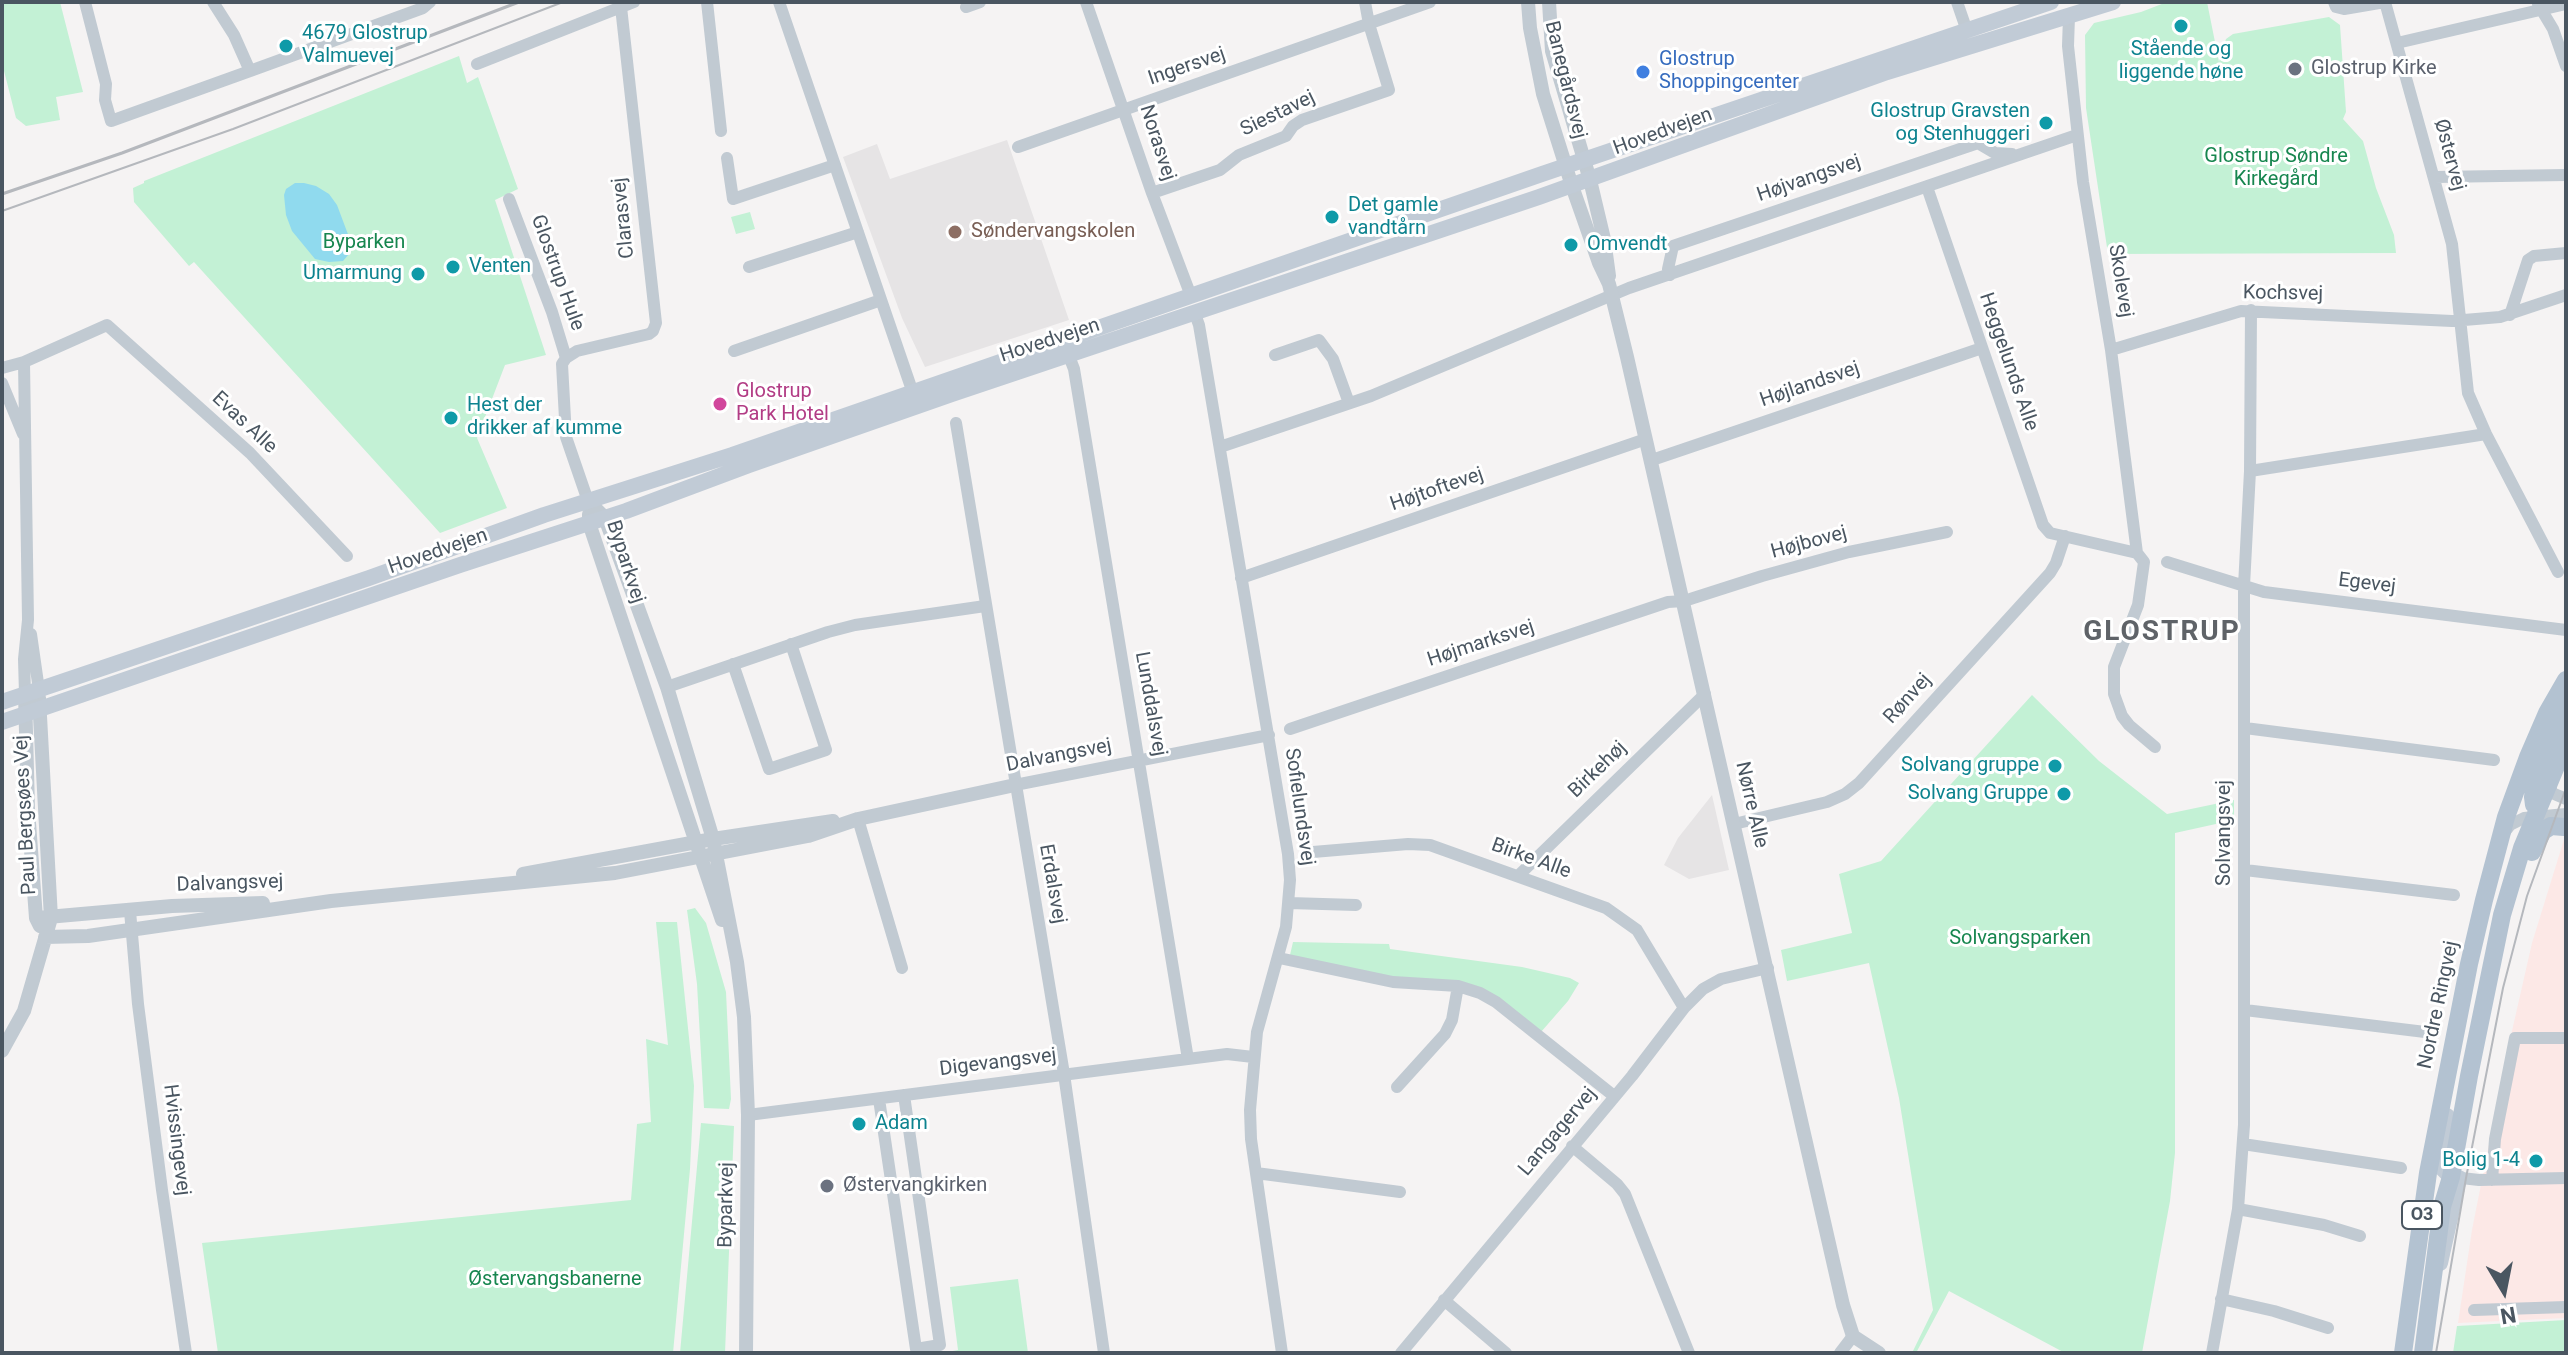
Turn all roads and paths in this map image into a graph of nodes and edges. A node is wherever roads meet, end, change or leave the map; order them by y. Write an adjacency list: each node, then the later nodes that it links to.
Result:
1 (85, 2): 28 (street)
2 (213, 2): 28 (street)
3 (430, 2): 28 (street)
4 (634, 2): 20 (street)
5 (707, 2): 30 (street)
6 (779, 2): 37 (street)
7 (980, 2): 21 (street)
8 (1086, 2): 29 (street, Norasvej)
9 (1365, 2): 23 (street)
10 (1430, 2): 23 (street)
11 (1528, 2): 38 (street, Banegårdsvej)
12 (1549, 2): 36 (street, Banegårdsvej)
13 (1957, 2): 24 (street)
14 (2051, 2): 24 (main road, Hovedvejen)
15 (2113, 2): 22 (main road, Hovedvejen)
16 (2334, 2): 17 (street)
17 (2385, 2): 25 (street, Østervej)
18 (2566, 4): 19 (street)
19 (2539, 6): 25 (street); 27 (street)
20 (621, 7): 26 (street); 65 (street, Clarasvej)
21 (966, 7)
22 (2071, 9): 31 (street, Skolevej); 42 (main road, Hovedvejen)
23 (1369, 24): 29 (street, Ingersvej); 45 (street, Siestavej)
24 (1967, 31): 36 (main road, Hovedvejen)
25 (2397, 43): 41 (street, Østervej)
26 (477, 64)
27 (2566, 66)
28 (250, 71)
29 (1125, 110): 33 (street, Ingersvej); 45 (street, Norasvej)
30 (721, 131)
31 (2077, 135): 34 (street); 60 (street, Skolevej)
32 (1984, 146): 34 (street, Højvangsvej); 39 (street); 50 (street, Højvangsvej)
33 (1018, 147)
34 (2020, 154): 39 (street)
35 (727, 158): 37 (street)
36 (1584, 160): 38 (main road, Hovedvejen); 42 (street, Banegårdsvej)
37 (835, 165): 47 (street)
38 (1565, 166): 43 (street, Nørre Alle); 53 (main road, Hovedvejen)
39 (1974, 170): 44 (street)
40 (2566, 175): 41 (street)
41 (2435, 177): 58 (street, Østervej)
42 (1590, 180): 43 (main road, Hovedvejen); 51 (street, Nørre Alle)
43 (1572, 186): 51 (street, Nørre Alle); 56 (main road, Hovedvejen)
44 (1927, 187): 50 (street); 59 (street, Heggelunds Alle)
45 (1152, 193): 53 (street, Norasvej)
46 (509, 199): 65 (street, Glostrup Hule)
47 (858, 232): 49 (street); 54 (street)
48 (2566, 253): 57 (street)
49 (749, 267)
50 (1670, 275): 51 (street)
51 (1610, 290): 70 (street); 73 (street, Nørre Alle)
52 (2566, 295): 57 (street)
53 (1191, 296): 62 (main road); 69 (main road, Hovedvejen)
54 (881, 300): 61 (street); 69 (street)
55 (2251, 310): 58 (street, Kochsvej); 60 (street, Kochsvej); 77 (street, Solvangsvej)
56 (1195, 314): 62 (main road, Hovedvejen); 75 (street, Sofielundsvej)
57 (2510, 315): 58 (street)
58 (2459, 321): 72 (street, Østervej)
59 (1982, 348): 76 (street, Højlandsvej); 81 (street, Heggelunds Alle)
60 (2111, 350): 82 (street, Skolevej)
61 (734, 351)
62 (1087, 351): 64 (main road, Hovedvejen)
63 (1275, 355): 70 (street)
64 (1069, 356): 79 (main road, Hovedvejen); 107 (street, Lunddalsvej)
65 (566, 358): 78 (street, Glostrup Hule)
66 (24, 362): 67 (street); 74 (street); 83 (street, Evas Alle)
67 (2, 368)
68 (2, 383): 74 (street)
69 (913, 393): 78 (main road, Hovedvejen)
70 (1349, 403): 75 (street)
71 (956, 423): 89 (street, Erdalsvej)
72 (2486, 434): 77 (street); 85 (street, Østervej)
73 (1646, 439): 76 (street, Nørre Alle); 86 (street, Højtoftevej)
74 (26, 441): 95 (street)
75 (1220, 447): 86 (street, Sofielundsvej)
76 (1652, 460): 88 (street, Nørre Alle)
77 (2250, 471): 87 (street, Solvangsvej)
78 (588, 501): 79 (street, Byparkvej); 95 (main road, Hovedvejen)
79 (597, 520): 94 (street, Byparkvej); 99 (main road, Hovedvejen); 116 (street, Byparkvej)
80 (1947, 532): 88 (street, Højbovej)
81 (2065, 536): 82 (street); 114 (street, Rønvej)
82 (2137, 553): 105 (street, Skolevej)
83 (347, 556)
84 (2167, 562): 87 (street, Egevej)
85 (2558, 572)
86 (1241, 578): 103 (street, Sofielundsvej)
87 (2244, 586): 90 (street, Egevej); 101 (street, Solvangsvej)
88 (1684, 601): 96 (street, Nørre Alle); 102 (street, Højmarksvej)
89 (985, 606): 91 (street); 109 (street, Erdalsvej)
90 (2566, 630)
91 (791, 644): 92 (street); 92 (street)
92 (733, 664): 94 (street)
93 (2566, 680): 115 (main road, Nordre Ringvej / O3)
94 (667, 687): 117 (street, Byparkvej)
95 (32, 692): 97 (main road, Hovedvejen); 99 (street, Paul Bergsøes Vej)
96 (1705, 694): 114 (street, Nørre Alle); 121 (street, Birkehøj)
97 (2, 702)
98 (2566, 706): 111 (main road)
99 (32, 712): 100 (main road, Hovedvejen); 128 (street, Paul Bergsøes Vej)
100 (2, 722)
101 (2245, 728): 106 (street); 120 (street, Solvangsvej)
102 (1290, 729)
103 (1269, 735): 107 (street, Dalvangsvej); 125 (street, Sofielundsvej)
104 (2566, 742): 108 (main road, O3)
105 (2155, 747)
106 (2494, 760)
107 (1139, 761): 109 (street, Dalvangsvej); 143 (street, Lunddalsvej)
108 (2549, 781): 110 (street); 111 (main road, O3)
109 (1015, 785): 112 (street, Dalvangsvej); 144 (street, Erdalsvej)
110 (2566, 799)
111 (2538, 814): 113 (main road); 115 (street); 135 (main road, O3)
112 (858, 819): 117 (street, Dalvangsvej); 133 (street)
113 (2565, 823): 135 (main road)
114 (1734, 824): 134 (street, Nørre Alle)
115 (2500, 838): 145 (main road, Nordre Ringvej / O3)
116 (695, 843): 117 (street, Dalvangsvej); 119 (street, Byparkvej); 122 (street, Dalvangsvej)
117 (715, 847): 119 (street, Dalvangsvej); 132 (street, Byparkvej)
118 (1313, 852): 121 (street, Birke Alle)
119 (700, 858): 122 (street, Dalvangsvej); 132 (street, Byparkvej)
120 (2245, 870): 123 (street); 138 (street, Solvangsvej)
121 (1518, 876): 137 (street, Birke Alle)
122 (460, 887): 124 (street, Dalvangsvej)
123 (2454, 895)
124 (331, 901): 127 (street, Dalvangsvej); 129 (street, Dalvangsvej)
125 (1289, 903): 126 (street); 131 (street, Sofielundsvej)
126 (1356, 905)
127 (130, 911): 128 (street, Dalvangsvej); 129 (street)
128 (44, 918): 130 (street, Paul Bergsøes Vej)
129 (132, 931): 130 (street, Dalvangsvej); 168 (street, Hvissingevej)
130 (45, 937): 141 (street)
131 (1279, 958): 136 (street); 142 (street, Sofielundsvej)
132 (737, 962): 150 (street, Byparkvej)
133 (902, 968)
134 (1768, 968): 137 (street, Langagervej); 167 (street, Nørre Alle)
135 (2492, 968): 156 (main road, O3)
136 (1458, 986): 146 (street); 148 (street)
137 (1684, 1008): 148 (street, Langagervej)
138 (2245, 1010): 139 (street); 151 (street, Solvangsvej)
139 (2425, 1032)
140 (2566, 1038): 158 (street)
141 (2, 1051)
142 (1253, 1057): 143 (street, Digevangsvej); 154 (street, Sofielundsvej)
143 (1188, 1059): 144 (street, Digevangsvej)
144 (1064, 1074): 147 (street, Digevangsvej); 170 (street, Erdalsvej)
145 (2446, 1078): 155 (main road, Nordre Ringvej / O3); 156 (main road)
146 (1397, 1087)
147 (904, 1095): 149 (street, Digevangsvej); 149 (street)
148 (1614, 1096): 152 (street, Langagervej)
149 (879, 1099): 150 (street, Digevangsvej)
150 (748, 1115): 169 (street, Byparkvej)
151 (2243, 1144): 153 (street); 160 (street, Solvangsvej)
152 (1572, 1146): 163 (street, Langagervej); 174 (street)
153 (2401, 1168)
154 (1256, 1173): 159 (street); 171 (street, Sofielundsvej)
155 (2428, 1173): 156 (street); 178 (main road, Nordre Ringvej / O3)
156 (2455, 1177): 158 (street); 179 (main road, O3)
157 (2566, 1178): 158 (street)
158 (2492, 1180)
159 (1400, 1192)
160 (2238, 1209): 161 (street); 162 (street, Solvangsvej)
161 (2360, 1236)
162 (2221, 1299): 166 (street); 177 (street, Solvangsvej)
163 (1444, 1300): 172 (street, Langagervej); 173 (street)
164 (2566, 1307): 165 (street)
165 (2474, 1310)
166 (2328, 1328)
167 (1853, 1336): 175 (street); 176 (street)
168 (186, 1353)
169 (746, 1353)
170 (1104, 1353)
171 (1282, 1353)
172 (1401, 1353)
173 (1506, 1353)
174 (1689, 1353)
175 (1840, 1353)
176 (1879, 1353)
177 (2212, 1353)
178 (2403, 1353)
179 (2423, 1353)

